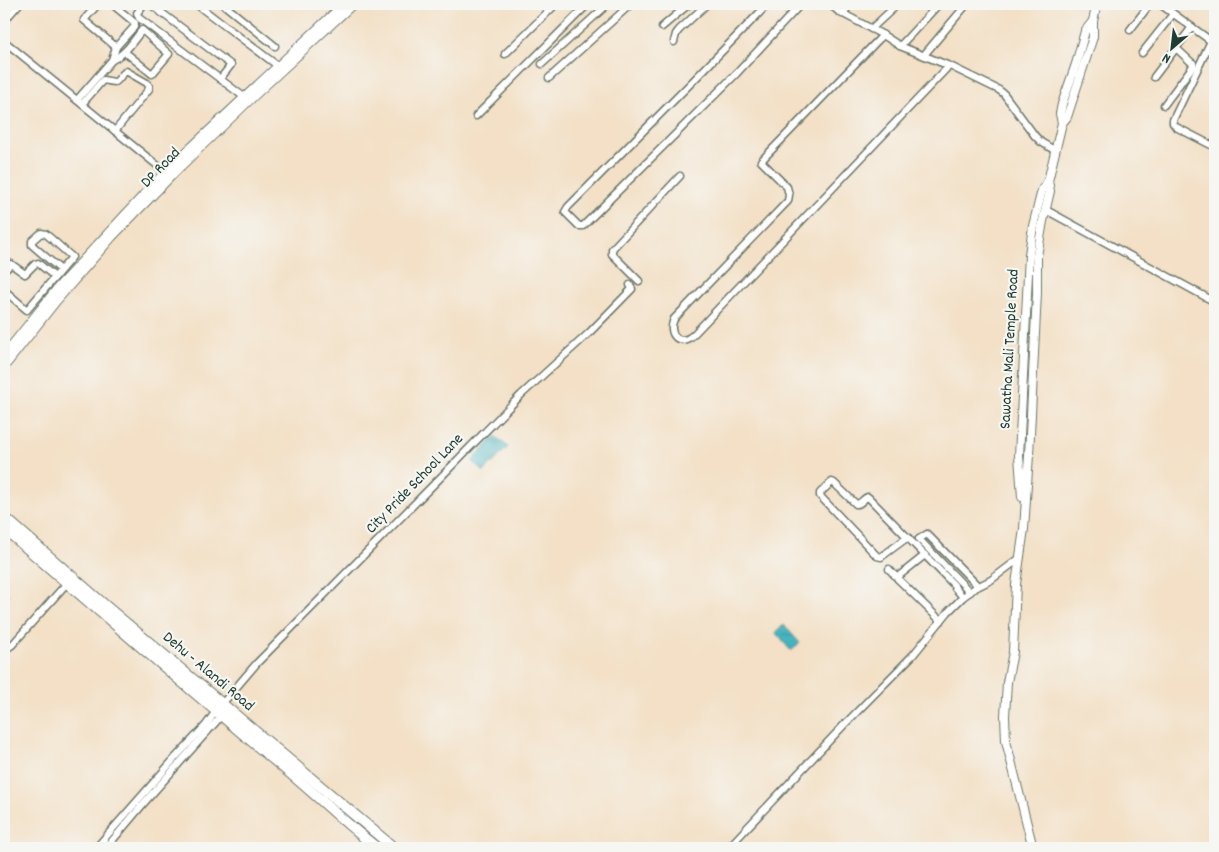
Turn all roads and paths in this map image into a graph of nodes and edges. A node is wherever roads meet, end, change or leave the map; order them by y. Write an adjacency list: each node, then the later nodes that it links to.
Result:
1 (19, 4): 28 (street)
2 (98, 4): 40 (street)
3 (112, 4): 40 (street)
4 (144, 4): 52 (street)
5 (150, 4): 52 (street)
6 (196, 4): 48 (street)
7 (223, 4): 38 (street)
8 (344, 4): 48 (street, DP Road)
9 (353, 4): 53 (street, DP Road)
10 (556, 4): 44 (street)
11 (588, 4): 56 (street)
12 (608, 4): 47 (street)
13 (631, 4): 51 (street)
14 (688, 4): 29 (street)
15 (707, 4): 37 (street)
16 (768, 4): 17 (street)
17 (801, 4)
18 (829, 4): 26 (street)
19 (851, 4): 26 (street)
20 (898, 4): 31 (street)
21 (939, 4): 39 (street)
22 (967, 4): 45 (street)
23 (1097, 4): 59 (street, Sawatha Mali Temple Road)
24 (1150, 4): 32 (street)
25 (1160, 4): 27 (street)
26 (842, 14): 31 (street)
27 (1173, 14): 30 (street); 43 (street)
28 (4, 21)
29 (662, 27)
30 (1192, 27): 36 (street); 41 (street)
31 (871, 29): 34 (street)
32 (1130, 30)
33 (1215, 34): 36 (street)
34 (883, 35): 39 (street); 49 (street)
35 (4, 41): 54 (street)
36 (1212, 41): 58 (street)
37 (674, 42)
38 (276, 46)
39 (900, 46): 45 (street)
40 (116, 47): 46 (street)
41 (1176, 48): 50 (street); 55 (street)
42 (124, 52): 42 (street); 46 (street)
43 (1142, 53)
44 (506, 54)
45 (924, 55): 49 (street)
46 (112, 60): 54 (street)
47 (542, 64)
48 (278, 66): 53 (street, DP Road)
49 (949, 66): 59 (street)
50 (1154, 77)
51 (549, 78)
52 (220, 79): 53 (street)
53 (247, 99): 60 (street, DP Road)
54 (80, 102): 57 (street); 57 (street)
55 (1164, 105)
56 (476, 116)
57 (115, 131): 60 (street)
58 (1215, 147)
59 (1054, 150): 62 (street, Sawatha Mali Temple Road)
60 (168, 174): 66 (street, DP Road); 71 (street, DP Road)
61 (680, 176): 67 (street)
62 (1048, 181): 63 (street, Sawatha Mali Temple Road); 75 (street, Sawatha Mali Temple Road)
63 (1046, 210): 70 (street); 75 (street, Sawatha Mali Temple Road)
64 (4, 271): 65 (street)
65 (58, 273): 65 (street); 66 (street); 69 (street)
66 (66, 279): 71 (street, DP Road)
67 (639, 281)
68 (631, 287): 87 (street, City Pride School Lane)
69 (4, 290)
70 (1215, 302)
71 (44, 311): 72 (street, DP Road); 73 (street, DP Road)
72 (4, 355)
73 (4, 367)
74 (4, 517): 87 (main road, Dehu - Alandi Road)
75 (1024, 522): 79 (street, Sawatha Mali Temple Road)
76 (4, 528): 82 (main road, Dehu - Alandi Road)
77 (908, 537): 77 (street); 78 (street)
78 (925, 555): 81 (street); 84 (street)
79 (1020, 558): 83 (street); 93 (street, Sawatha Mali Temple Road)
80 (888, 569): 81 (street)
81 (898, 579): 85 (street)
82 (67, 582): 86 (street); 87 (main road, Dehu - Alandi Road)
83 (978, 586): 84 (street); 84 (street)
84 (966, 594): 85 (street)
85 (941, 621): 92 (street)
86 (4, 645)
87 (222, 710): 88 (street); 89 (street); 90 (main road, Dehu - Alandi Road); 91 (main road, Dehu - Alandi Road)
88 (96, 848)
89 (106, 848)
90 (377, 848)
91 (394, 848)
92 (728, 848)
93 (1033, 848)

